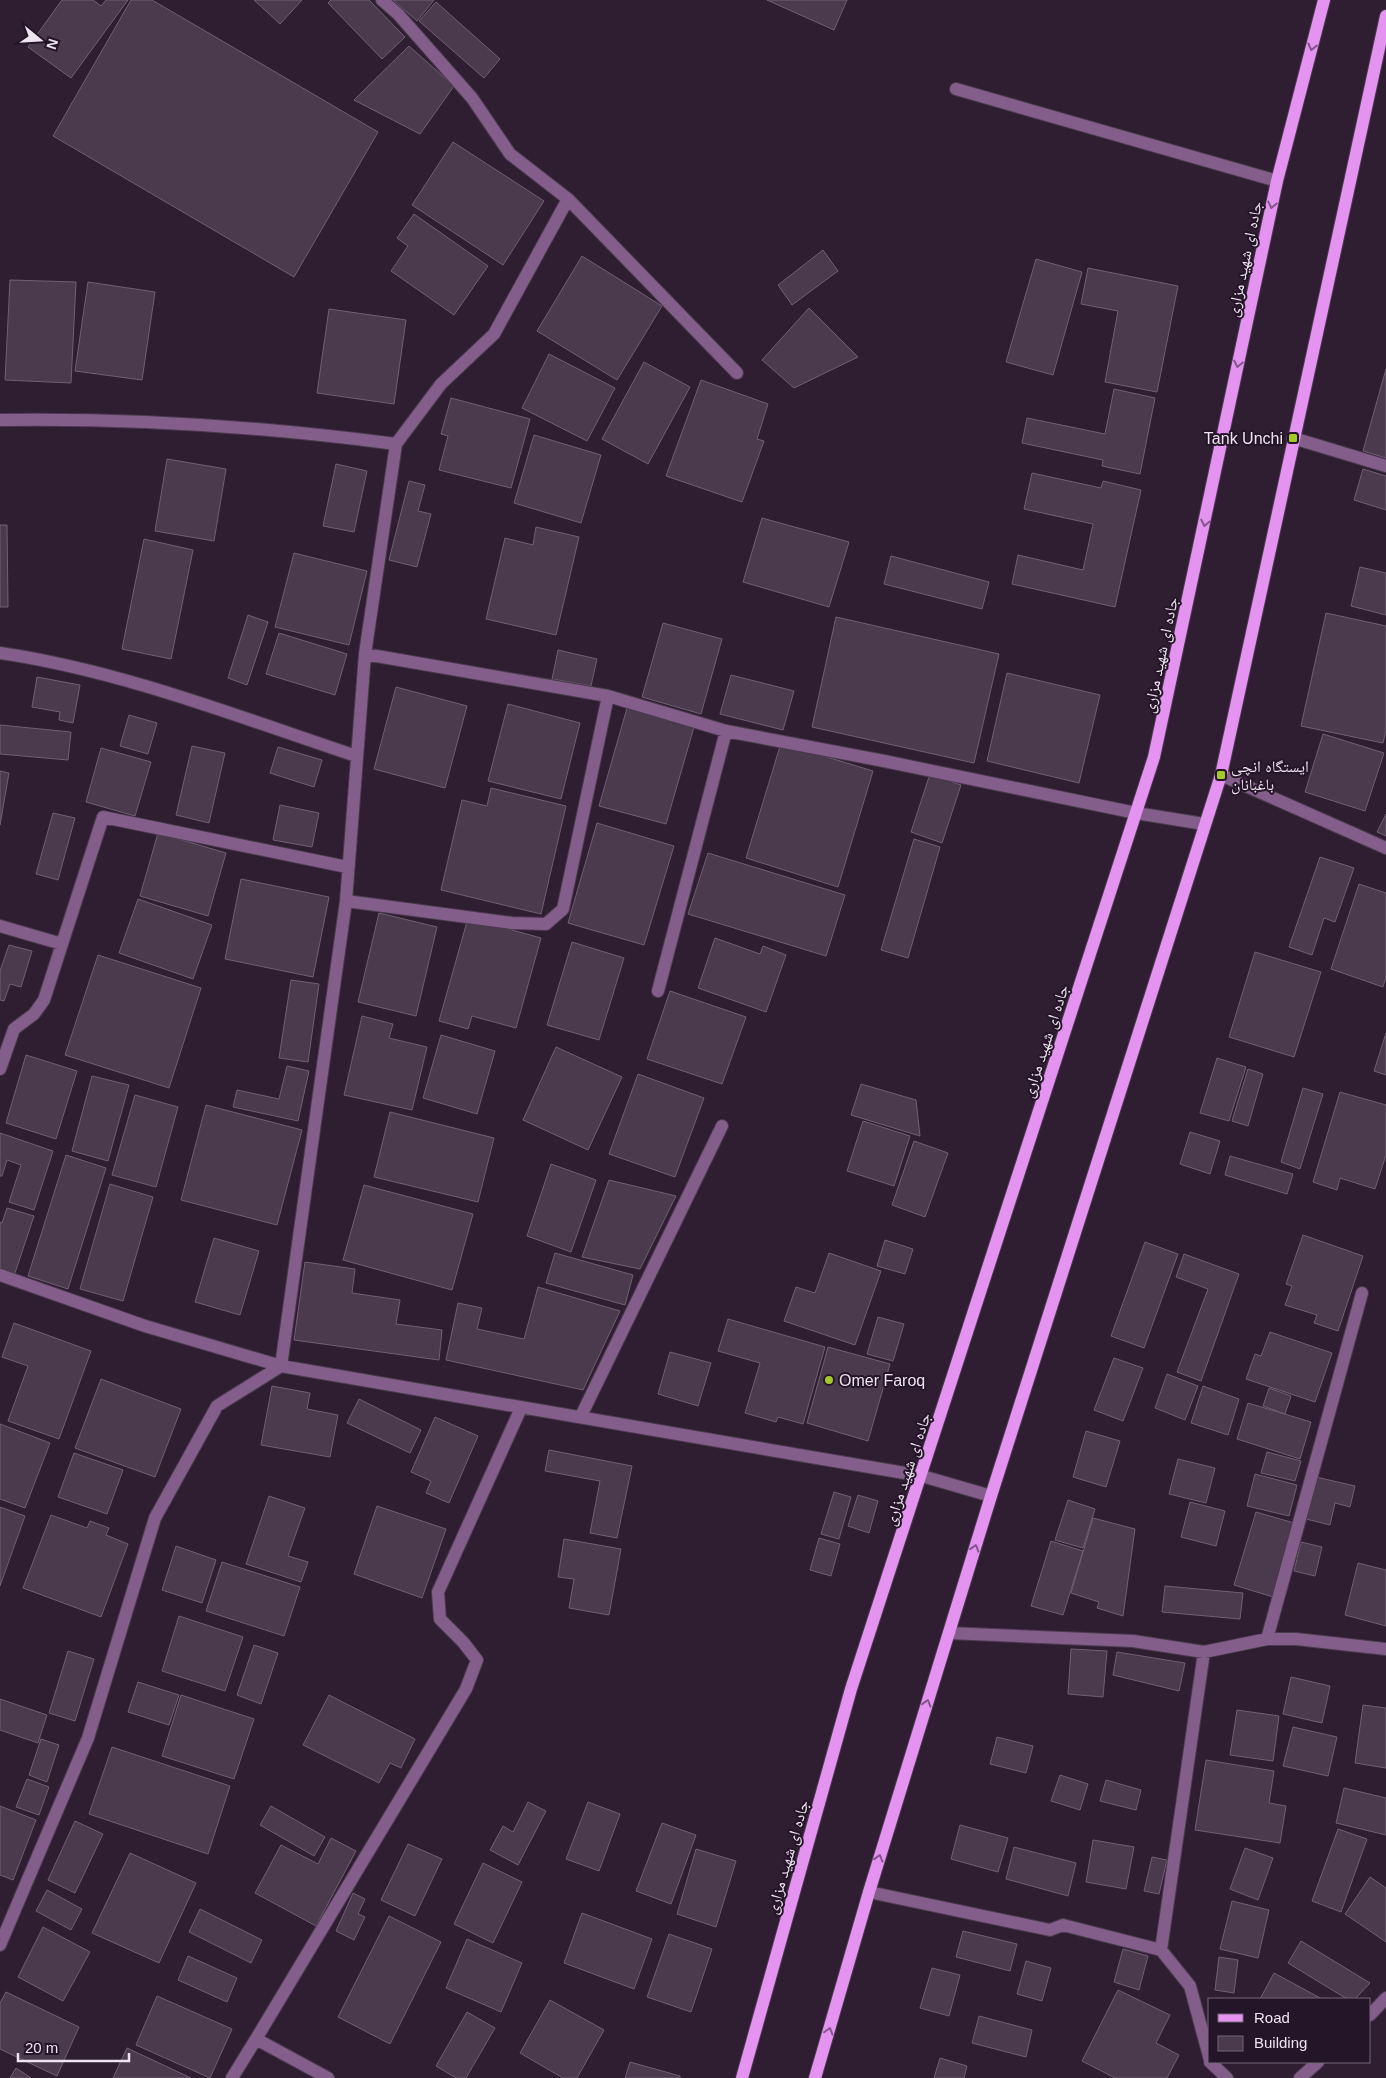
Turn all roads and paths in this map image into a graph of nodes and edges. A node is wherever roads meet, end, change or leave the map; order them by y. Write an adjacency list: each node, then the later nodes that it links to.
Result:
1 (382, 0): 6 (street)
2 (1324, 0): 5 (main road, جاده ای شهید مزاری, one-way to 5)
3 (1386, 16): 9 (main road)
4 (956, 89): 5 (street)
5 (1277, 181): 18 (main road, جاده ای شهید مزاری, one-way to 18)
6 (568, 198): 7 (street); 10 (street)
7 (737, 373)
8 (0, 420): 10 (street)
9 (1293, 438): 11 (street); 17 (main road)
10 (396, 444): 13 (street)
11 (1386, 466)
12 (0, 653): 16 (street)
13 (365, 654): 14 (street); 16 (street)
14 (608, 696): 15 (street); 22 (street)
15 (726, 731): 18 (street); 25 (street)
16 (356, 756): 21 (street)
17 (1221, 775): 19 (main road); 20 (street)
18 (1136, 813): 19 (street); 33 (main road, جاده ای شهید مزاری)
19 (1204, 824): 34 (main road)
20 (1386, 848)
21 (347, 867): 22 (street); 24 (street)
22 (346, 901): 30 (street)
23 (0, 926): 24 (street)
24 (62, 944): 26 (street)
25 (658, 991)
26 (0, 1069)
27 (722, 1126): 32 (street)
28 (0, 1275): 30 (street)
29 (1362, 1293): 36 (street)
30 (281, 1366): 31 (street); 40 (street)
31 (521, 1408): 32 (street); 44 (street)
32 (581, 1416): 33 (street)
33 (922, 1476): 34 (street); 50 (main road, جاده ای شهید مزاری)
34 (991, 1496): 35 (main road, one-way to 34)
35 (949, 1633): 38 (street); 39 (main road, one-way to 35)
36 (1267, 1639): 37 (street); 38 (street)
37 (1386, 1648)
38 (1204, 1652): 41 (street)
39 (869, 1892): 41 (street); 51 (main road, one-way to 39)
40 (0, 1945)
41 (1161, 1950): 45 (street)
42 (1386, 1998): 43 (street)
43 (1371, 2014)
44 (256, 2040): 48 (street); 49 (street)
45 (1208, 2054)
46 (1212, 2063): 52 (street)
47 (1317, 2063): 53 (street)
48 (232, 2078)
49 (328, 2078)
50 (742, 2078)
51 (815, 2078)
52 (1227, 2078)
53 (1300, 2078)

